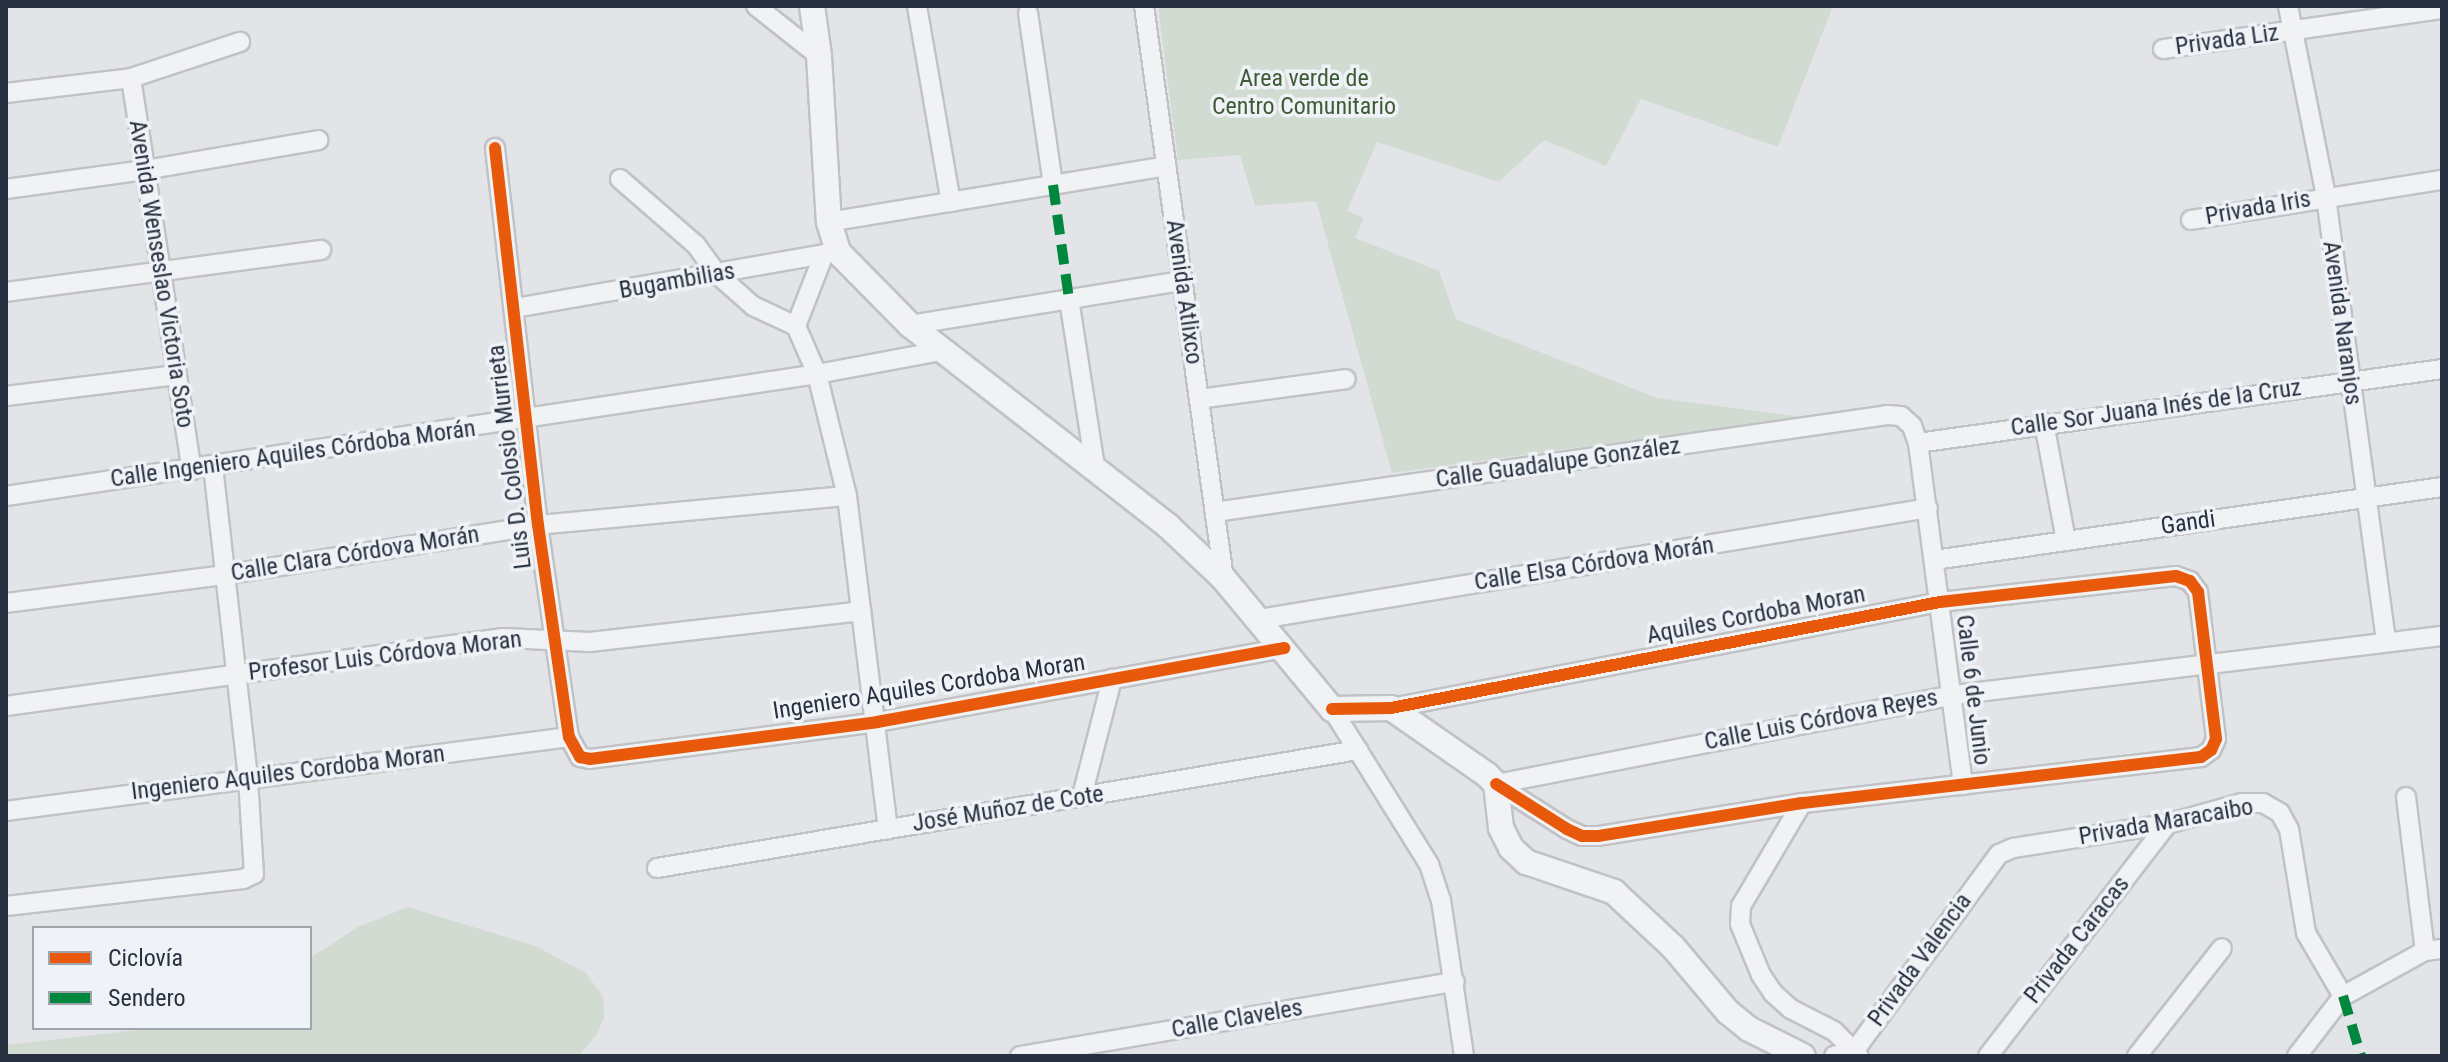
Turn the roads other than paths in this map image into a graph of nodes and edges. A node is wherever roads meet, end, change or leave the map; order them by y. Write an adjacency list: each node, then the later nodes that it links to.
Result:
1 (756, 6): 11 (street)
2 (812, 6): 11 (street)
3 (917, 6): 23 (street)
4 (1144, 6): 16 (street, Avenida Atlixco)
5 (2288, 6): 8 (street, Avenida Naranjos)
6 (2442, 9): 8 (street, Privada Liz)
7 (1028, 13): 20 (street)
8 (2291, 31): 10 (street, Privada Liz); 22 (street, Avenida Naranjos)
9 (240, 42): 12 (street)
10 (2163, 49)
11 (819, 56): 25 (street)
12 (131, 78): 13 (street); 17 (street, Avenida Wenseslao Victoria Soto)
13 (6, 93)
14 (318, 140): 17 (street)
15 (495, 148): 33 (street, Luis D. Colosio Murrieta)
16 (1166, 166): 20 (street); 30 (street, Avenida Atlixco)
17 (145, 170): 21 (street); 28 (street, Avenida Wenseslao Victoria Soto)
18 (620, 179): 29 (street)
19 (2442, 180): 22 (street, Privada Iris)
20 (1053, 185): 23 (street)
21 (6, 189)
22 (2326, 197): 24 (street, Privada Iris); 41 (street, Avenida Naranjos)
23 (951, 202): 25 (street)
24 (2191, 220)
25 (829, 222): 27 (street)
26 (321, 250): 28 (street)
27 (831, 253): 29 (street, Bugambilias); 34 (street); 35 (street)
28 (161, 272): 31 (street); 39 (street, Avenida Wenseslao Victoria Soto)
29 (717, 274): 33 (street, Bugambilias); 35 (street)
30 (1182, 281): 32 (street); 43 (street, Avenida Atlixco)
31 (6, 292)
32 (1069, 299): 34 (street); 49 (street)
33 (515, 308): 45 (street, Luis D. Colosio Murrieta)
34 (910, 325): 36 (street)
35 (796, 326): 38 (street)
36 (947, 350): 38 (street, Calle Ingeniero Aquiles Córdoba Morán); 49 (street)
37 (2442, 369): 41 (street, Calle Sor Juana Inés de la Cruz)
38 (817, 374): 45 (street, Calle Ingeniero Aquiles Córdoba Morán); 53 (street)
39 (177, 375): 42 (street); 50 (street, Avenida Wenseslao Victoria Soto)
40 (1346, 379): 43 (street)
41 (2348, 380): 46 (street, Calle Sor Juana Inés de la Cruz); 54 (street, Avenida Naranjos)
42 (6, 396)
43 (1199, 399): 56 (street, Avenida Atlixco)
44 (1901, 416): 47 (street, Calle 6 de Junio); 56 (street, Calle Guadalupe González)
45 (526, 420): 48 (street, Calle Ingeniero Aquiles Córdoba Morán); 57 (street, Luis D. Colosio Murrieta)
46 (2044, 423): 47 (street, Calle Sor Juana Inés de la Cruz); 58 (street)
47 (1918, 443): 55 (street, Calle 6 de Junio)
48 (213, 467): 50 (street, Calle Ingeniero Aquiles Córdoba Morán); 60 (street)
49 (1095, 467): 61 (street)
50 (192, 470): 52 (street, Calle Ingeniero Aquiles Córdoba Morán)
51 (2442, 487): 54 (street, Gandi)
52 (6, 496)
53 (847, 496): 57 (street, Calle Clara Córdova Morán); 64 (street)
54 (2369, 497): 58 (street, Gandi); 68 (street, Avenida Naranjos)
55 (1928, 508): 59 (street, Calle 6 de Junio); 65 (street, Calle Elsa Córdova Morán)
56 (1215, 512): 61 (street, Avenida Atlixco)
57 (538, 525): 60 (street, Calle Clara Córdova Morán); 67 (street, Luis D. Colosio Murrieta)
58 (2066, 541): 59 (street, Gandi)
59 (1934, 560): 62 (street, Calle 6 de Junio)
60 (224, 575): 63 (street, Calle Clara Córdova Morán); 71 (street)
61 (1224, 579): 65 (street)
62 (1940, 602): 70 (street, Aquiles Cordoba Moran); 73 (street, Calle 6 de Junio); 75 (street, Aquiles Cordoba Moran)
63 (6, 603)
64 (861, 611): 67 (street, Profesor Luis Córdova Moran); 77 (street)
65 (1260, 619): 69 (street)
66 (2442, 636): 68 (street, Calle Luis Córdova Reyes)
67 (556, 639): 71 (street, Profesor Luis Córdova Moran); 78 (street, Luis D. Colosio Murrieta)
68 (2386, 641): 70 (street, Calle Luis Córdova Reyes)
69 (1284, 648): 72 (street, Ingeniero Aquiles Cordoba Moran); 76 (street)
70 (2206, 662): 73 (street, Calle Luis Córdova Reyes); 83 (street)
71 (236, 674): 74 (street, Profesor Luis Córdova Moran); 81 (street)
72 (1112, 679): 77 (street, Ingeniero Aquiles Cordoba Moran); 84 (street)
73 (1953, 695): 82 (street, Calle Luis Córdova Reyes); 83 (street, Calle 6 de Junio)
74 (6, 706)
75 (1391, 708): 76 (street, Aquiles Cordoba Moran); 82 (street)
76 (1332, 709): 79 (street)
77 (877, 722): 80 (street, Ingeniero Aquiles Cordoba Moran); 89 (street)
78 (569, 737): 80 (street, Luis D. Colosio Murrieta); 81 (street, Ingeniero Aquiles Cordoba Moran)
79 (1358, 750): 84 (street, José Muñoz de Cote); 95 (street)
80 (580, 757)
81 (248, 778): 87 (street, Ingeniero Aquiles Cordoba Moran); 92 (street)
82 (1496, 784): 86 (street); 100 (street)
83 (1963, 785): 86 (street)
84 (1082, 796): 89 (street, José Muñoz de Cote)
85 (2406, 797): 94 (street)
86 (1802, 803): 97 (street)
87 (6, 811)
88 (2167, 824): 90 (street, Privada Maracaibo); 96 (street, Privada Maracaibo); 102 (street, Privada Caracas)
89 (888, 829): 91 (street, José Muñoz de Cote)
90 (1999, 854): 97 (street, Privada Valencia)
91 (657, 868)
92 (6, 906)
93 (2222, 948): 103 (street)
94 (2434, 950): 96 (street)
95 (1455, 982): 98 (street, Calle Claveles); 99 (street)
96 (2343, 996): 104 (street)
97 (1857, 1053): 101 (street, Privada Valencia)
98 (1020, 1056)
99 (1464, 1056)
100 (1803, 1056)
101 (1834, 1056)
102 (1988, 1056)
103 (2137, 1056)
104 (2297, 1056)

